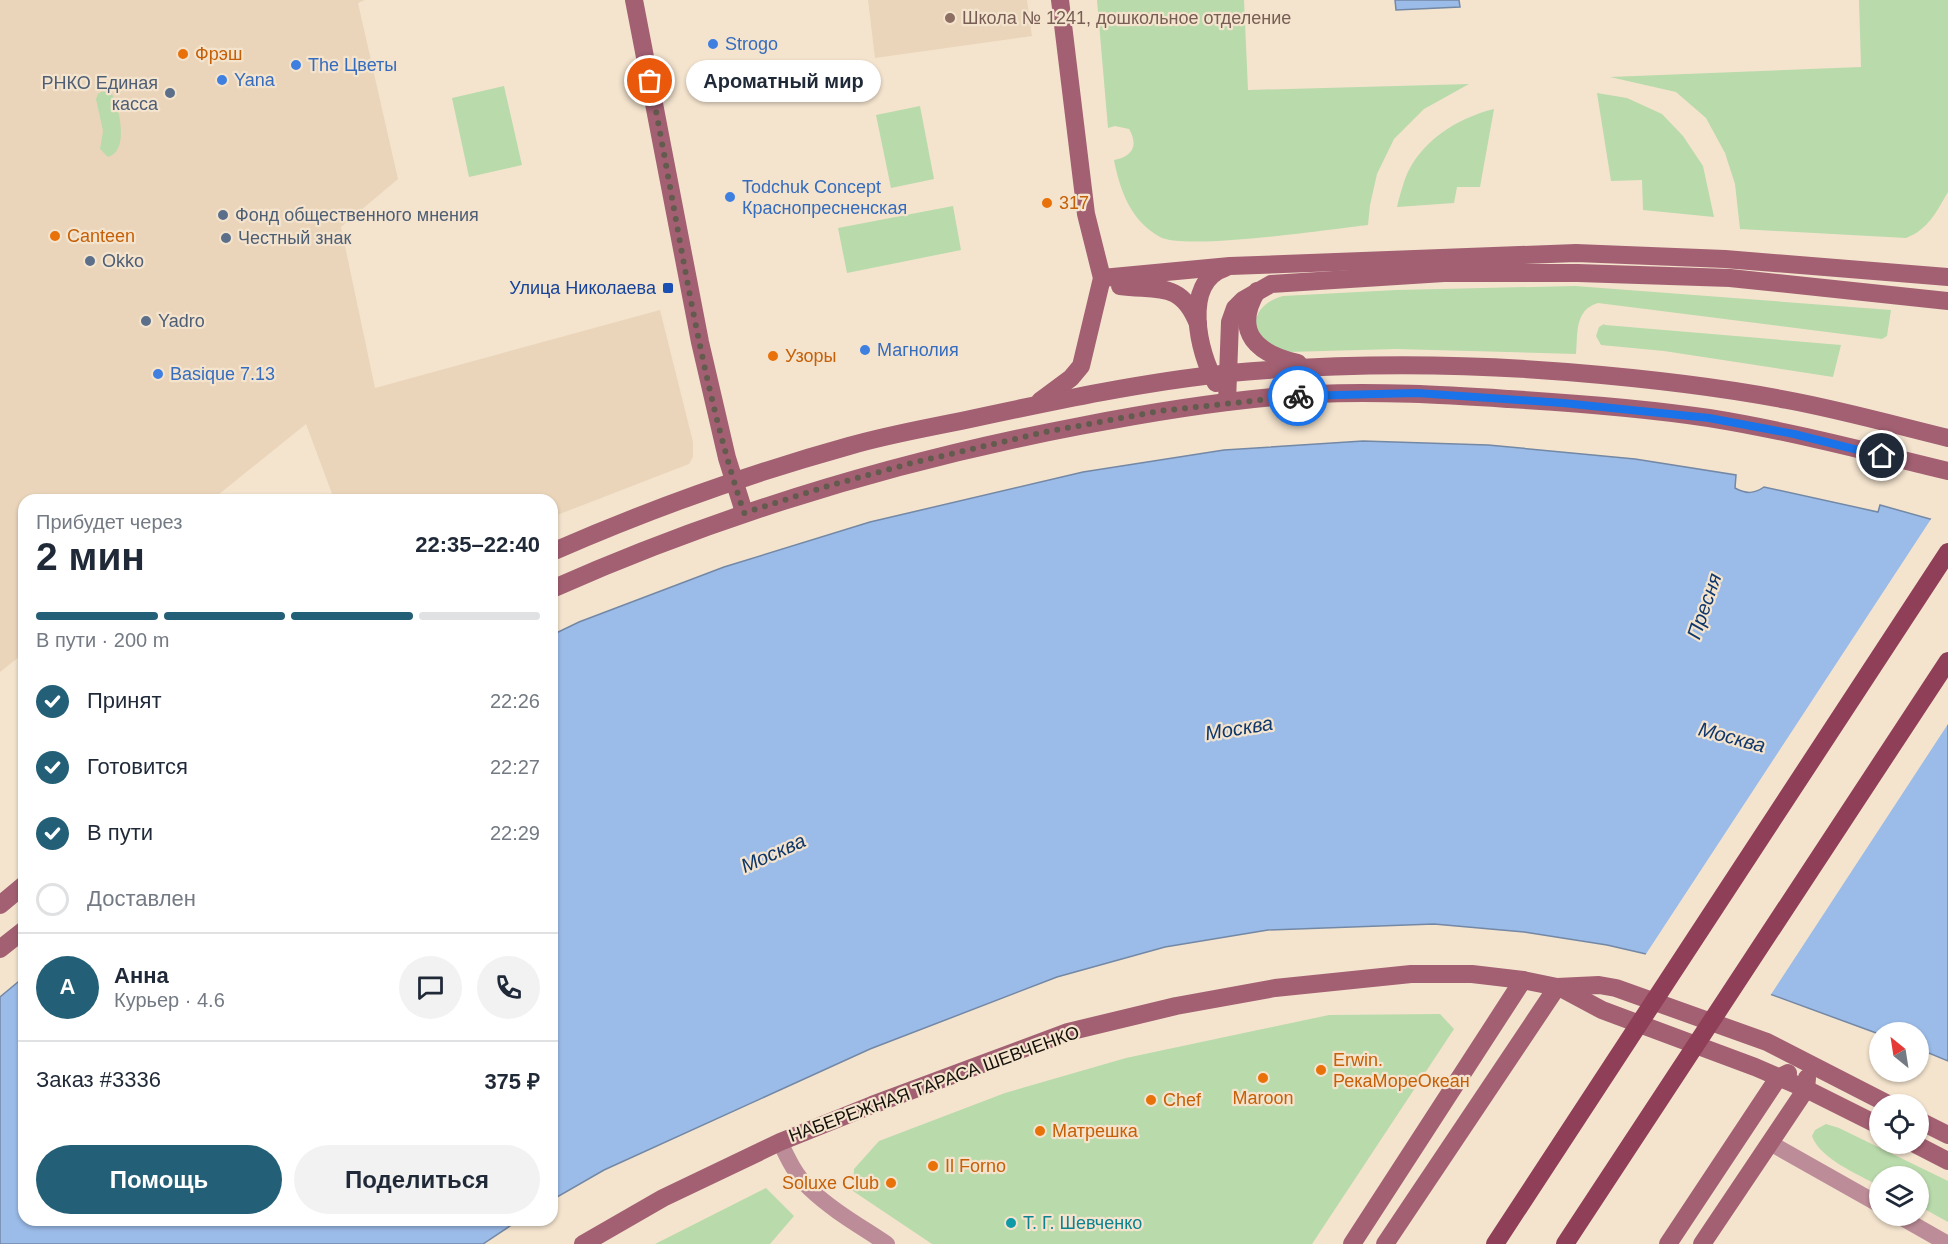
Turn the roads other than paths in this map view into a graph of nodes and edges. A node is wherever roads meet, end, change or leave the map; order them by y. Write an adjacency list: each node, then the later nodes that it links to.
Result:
1 (634, 0): 18 (main road)
2 (1060, 0): 6 (main road)
3 (1948, 265): 5 (main road)
4 (1230, 266): 5 (main road); 6 (main road); 10 (main road)
5 (1882, 273): 7 (main road)
6 (1102, 278): 10 (main road); 15 (main road)
7 (1948, 278)
8 (1258, 290): 9 (main road); 11 (main road); 12 (main road)
9 (1947, 301)
10 (1198, 324): 13 (main road)
11 (1311, 367): 12 (main road); 16 (main road)
12 (1230, 373): 13 (main road); 14 (main road)
13 (1211, 375): 14 (main road); 15 (main road)
14 (1227, 402): 17 (main road); 19 (main road)
15 (1034, 405): 18 (main road)
16 (1948, 438)
17 (1948, 471)
18 (733, 481): 19 (main road); 20 (main road)
19 (744, 513): 22 (main road)
20 (558, 549)
21 (1948, 552): 47 (main road)
22 (558, 586)
23 (1948, 661): 48 (main road)
24 (18, 890): 25 (main road)
25 (0, 905)
26 (18, 935): 27 (main road)
27 (0, 950)
28 (1523, 980): 29 (main road, НАБЕРЕЖНАЯ ТАРАСА ШЕВЧЕНКО); 37 (main road, НАБЕРЕЖНАЯ ТАРАСА ШЕВЧЕНКО); 45 (main road)
29 (1557, 987): 30 (main road, НАБЕРЕЖНАЯ ТАРАСА ШЕВЧЕНКО); 31 (main road, НАБЕРЕЖНАЯ ТАРАСА ШЕВЧЕНКО); 46 (main road)
30 (1807, 1061): 31 (main road); 32 (main road); 33 (main road, НАБЕРЕЖНАЯ ТАРАСА ШЕВЧЕНКО)
31 (1778, 1078): 32 (main road, НАБЕРЕЖНАЯ ТАРАСА ШЕВЧЕНКО); 49 (main road)
32 (1806, 1089): 34 (main road, НАБЕРЕЖНАЯ ТАРАСА ШЕВЧЕНКО); 38 (main road)
33 (1869, 1094)
34 (1869, 1120)
35 (1929, 1126): 36 (main road)
36 (1948, 1135)
37 (780, 1142): 43 (main road, НАБЕРЕЖНАЯ ТАРАСА ШЕВЧЕНКО); 44 (street)
38 (1770, 1143): 41 (street); 50 (main road)
39 (1929, 1151): 40 (main road)
40 (1948, 1161)
41 (1869, 1199)
42 (1916, 1226): 51 (street)
43 (583, 1244)
44 (887, 1244)
45 (1352, 1244)
46 (1385, 1244)
47 (1495, 1244)
48 (1565, 1244)
49 (1668, 1244)
50 (1702, 1244)
51 (1948, 1244)

